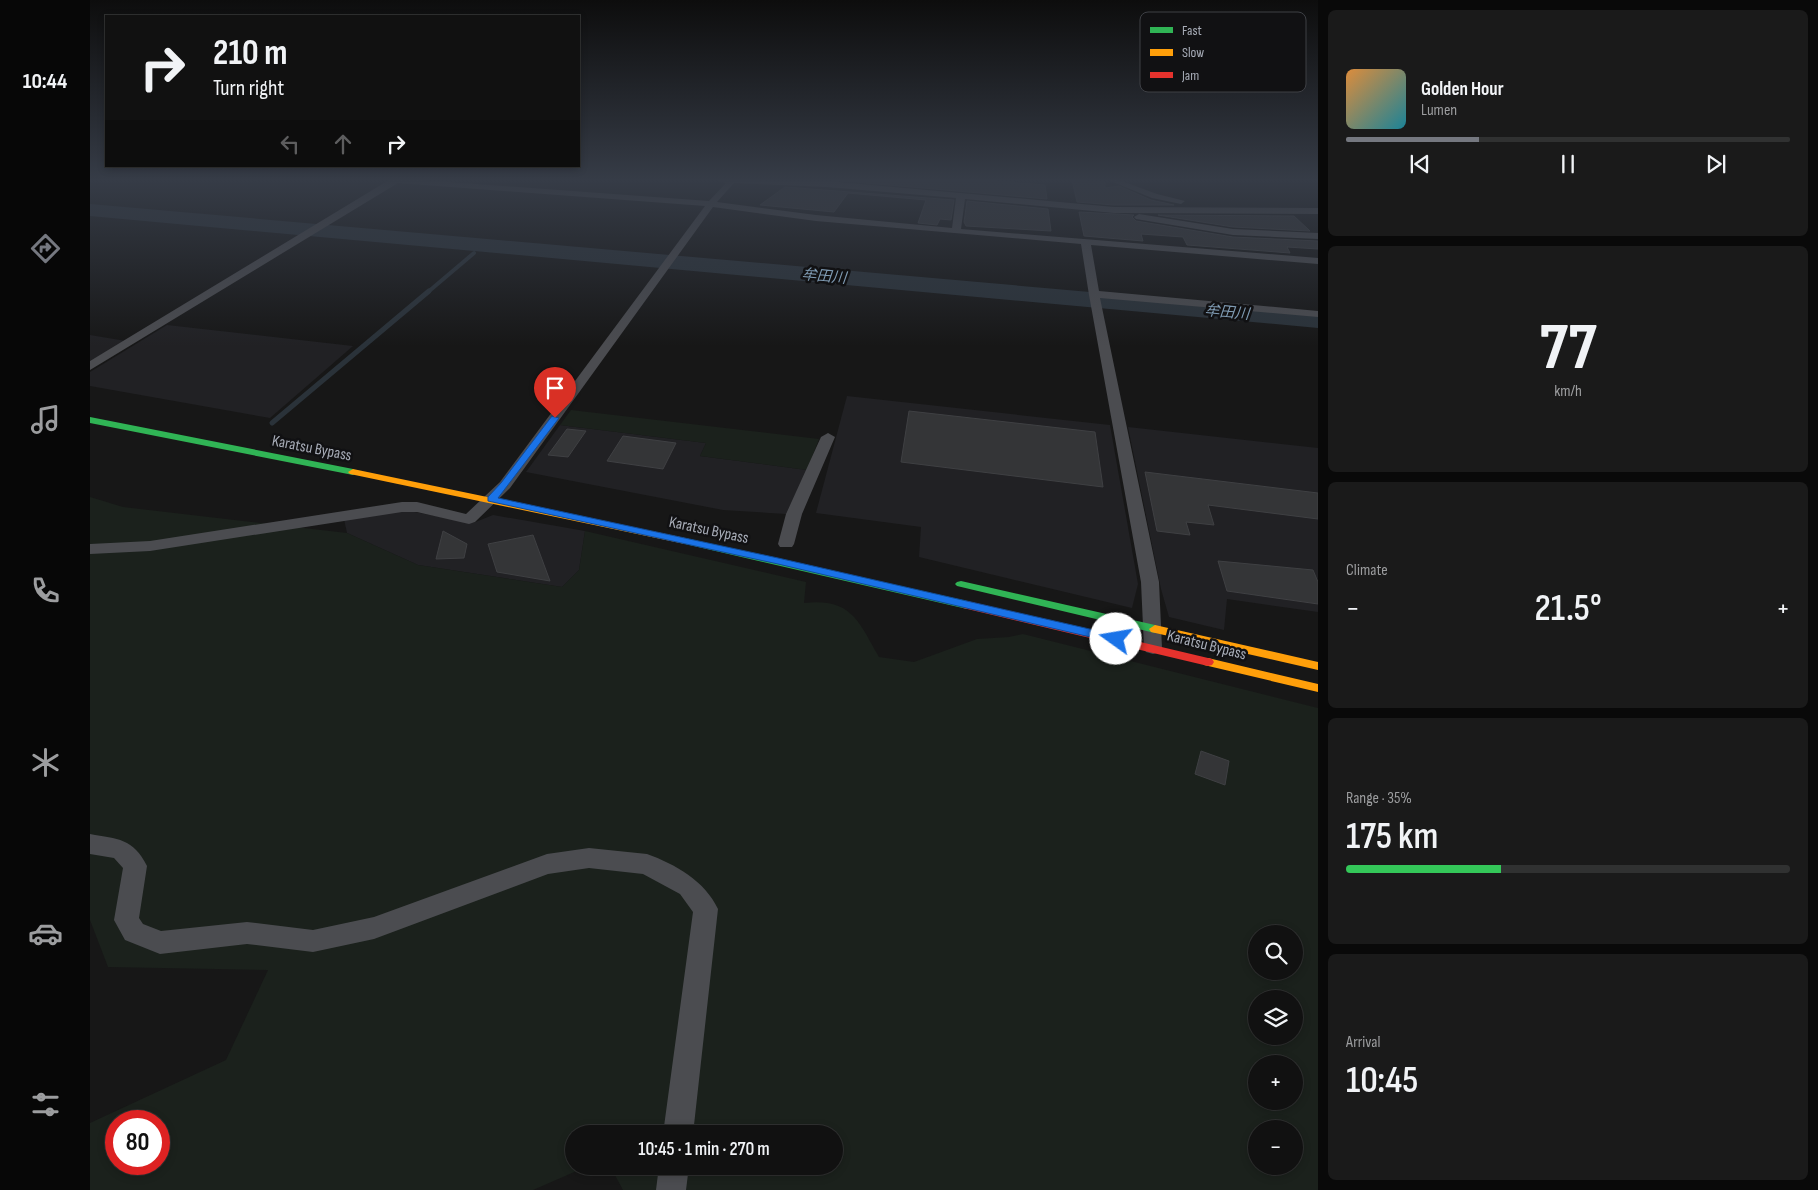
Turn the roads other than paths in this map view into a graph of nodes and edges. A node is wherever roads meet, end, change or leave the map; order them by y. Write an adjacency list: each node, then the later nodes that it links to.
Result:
1 (306, 236): 9 (street)
2 (689, 236): 12 (street)
3 (1010, 236): 5 (street)
4 (1293, 236): 6 (street)
5 (1086, 242): 6 (street); 7 (street)
6 (1317, 262)
7 (1095, 297): 8 (street); 16 (street)
8 (1318, 314)
9 (90, 366)
10 (90, 420): 12 (highway, Karatsu Bypass)
11 (828, 436): 13 (street)
12 (491, 499): 14 (street); 17 (highway, Karatsu Bypass)
13 (786, 544)
14 (90, 549)
15 (950, 581): 16 (highway, Karatsu Bypass)
16 (1153, 627): 17 (street); 18 (highway, Karatsu Bypass)
17 (1154, 648): 19 (highway, Karatsu Bypass)
18 (1318, 666)
19 (1318, 688)
20 (90, 844): 21 (street)
21 (679, 1125)
22 (673, 1175): 23 (street)
23 (671, 1190)

